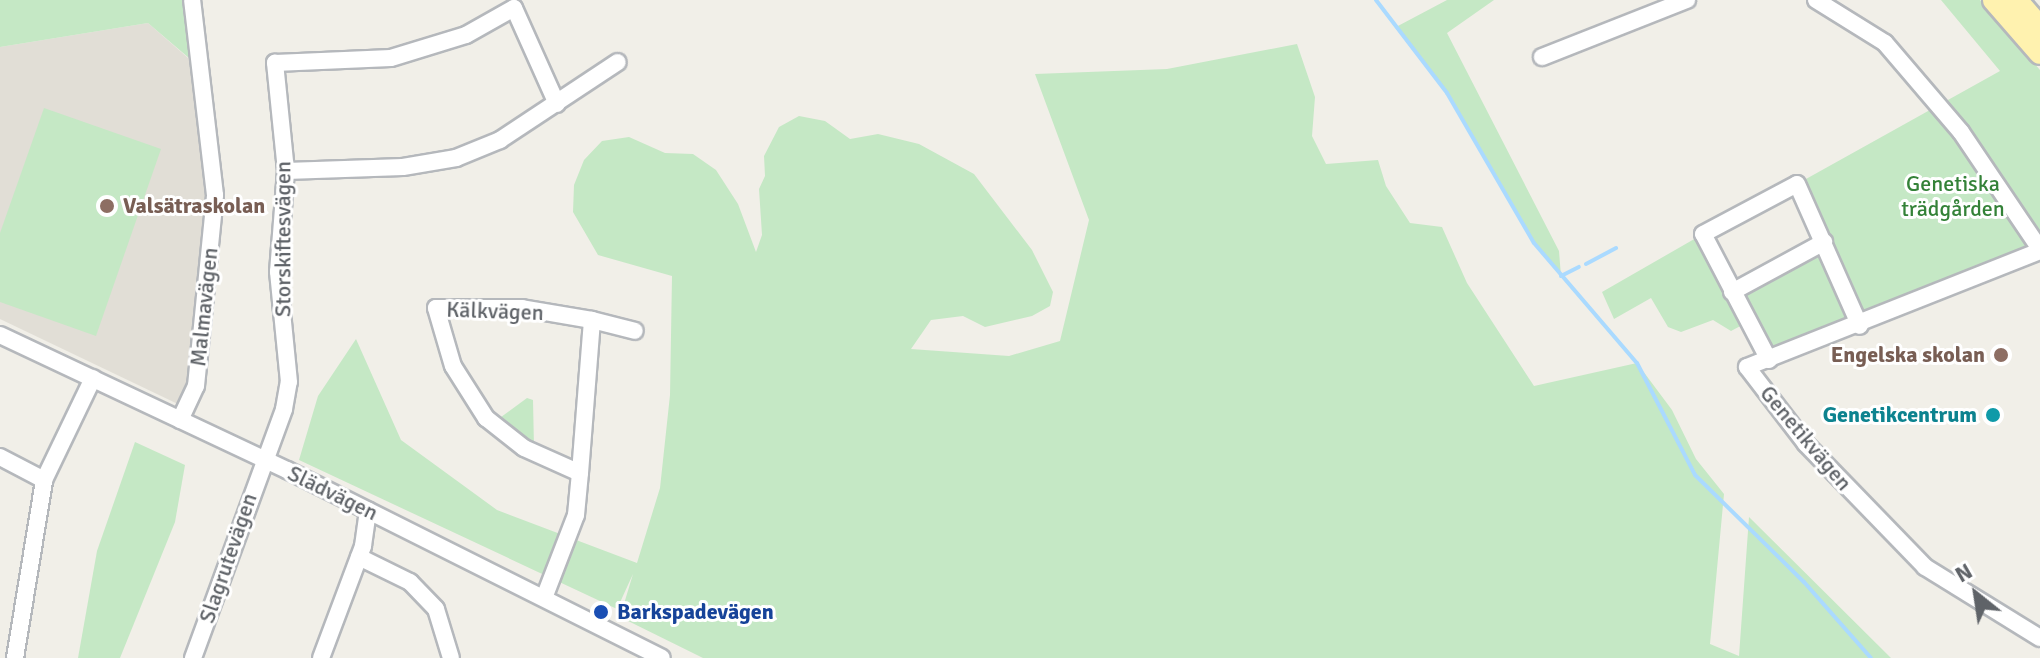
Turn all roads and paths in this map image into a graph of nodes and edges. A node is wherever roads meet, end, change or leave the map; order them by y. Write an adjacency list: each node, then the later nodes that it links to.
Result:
1 (192, 0): 21 (street, Malmavägen)
2 (1687, 0): 8 (street)
3 (1816, 0): 13 (street)
4 (1994, 0): 7 (main road)
5 (2016, 0): 6 (main road)
6 (2040, 28)
7 (2040, 53)
8 (1542, 57)
9 (618, 62): 10 (street)
10 (557, 104): 11 (street); 11 (street, Storskiftesvägen)
11 (286, 171): 23 (street, Storskiftesvägen)
12 (1824, 242): 14 (street); 14 (street); 16 (street)
13 (2040, 250): 16 (street, Genetikvägen)
14 (1732, 292): 19 (street)
15 (592, 320): 17 (street, Kälkvägen); 24 (street); 24 (street, Kälkvägen)
16 (1860, 326): 19 (street, Genetikvägen)
17 (635, 331)
18 (0, 335): 20 (street, Slädvägen)
19 (1769, 360): 29 (street, Genetikvägen)
20 (93, 378): 21 (street, Slädvägen); 25 (street)
21 (180, 420): 23 (street, Slädvägen)
22 (0, 457): 25 (street)
23 (263, 458): 26 (street, Slädvägen); 32 (street, Slagrutevägen)
24 (580, 473): 28 (street)
25 (44, 480): 31 (street)
26 (368, 510): 27 (street); 28 (street, Slädvägen)
27 (359, 557): 33 (street); 34 (street)
28 (544, 598): 30 (street, Slädvägen)
29 (2040, 638)
30 (656, 656)
31 (15, 658)
32 (193, 658)
33 (321, 658)
34 (451, 658)

